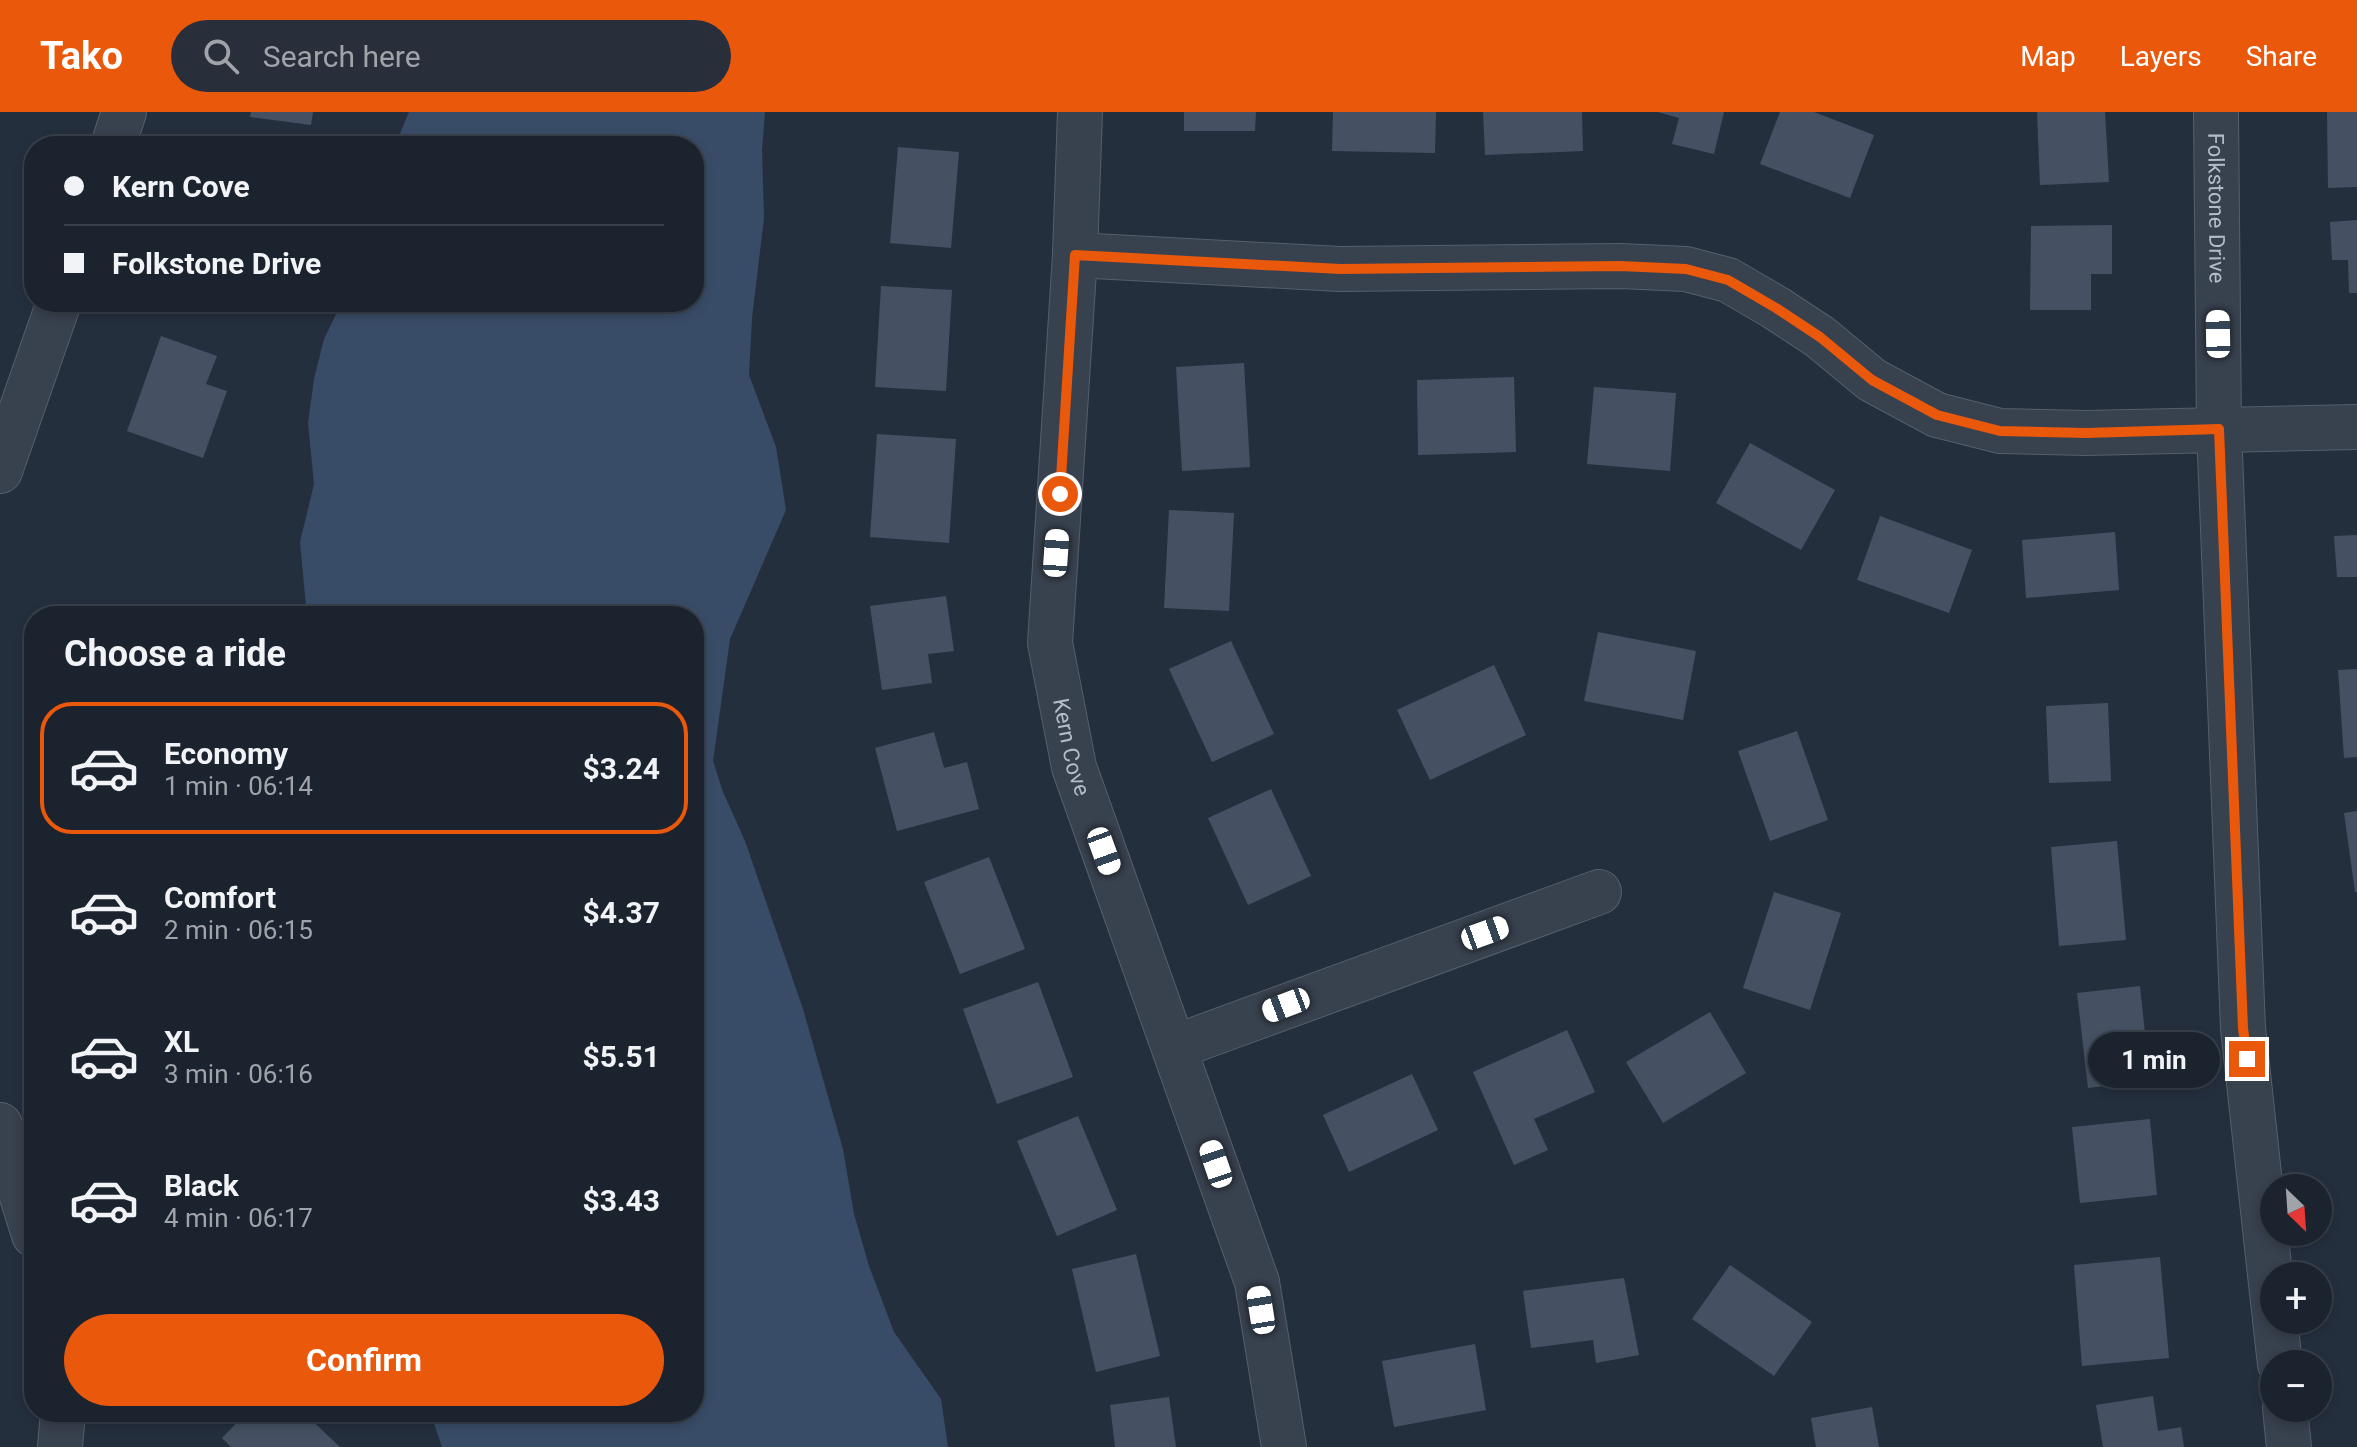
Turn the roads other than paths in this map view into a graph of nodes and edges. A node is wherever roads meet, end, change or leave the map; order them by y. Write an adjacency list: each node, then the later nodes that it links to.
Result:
1 (124, 112): 4 (street)
2 (1080, 112): 5 (street, Kern Cove)
3 (2216, 112): 8 (street, Folkstone Drive)
4 (116, 136)
5 (1075, 255): 8 (street); 11 (street, Kern Cove)
6 (56, 312): 9 (street)
7 (2357, 427): 8 (street)
8 (2219, 429): 14 (street, Folkstone Drive)
9 (0, 471)
10 (1599, 892): 11 (street)
11 (1175, 1047): 18 (street, Kern Cove)
12 (0, 1125): 13 (street)
13 (24, 1203)
14 (2269, 1262)
15 (62, 1422): 17 (street)
16 (2286, 1422): 19 (street)
17 (60, 1447)
18 (1284, 1447)
19 (2289, 1447)

